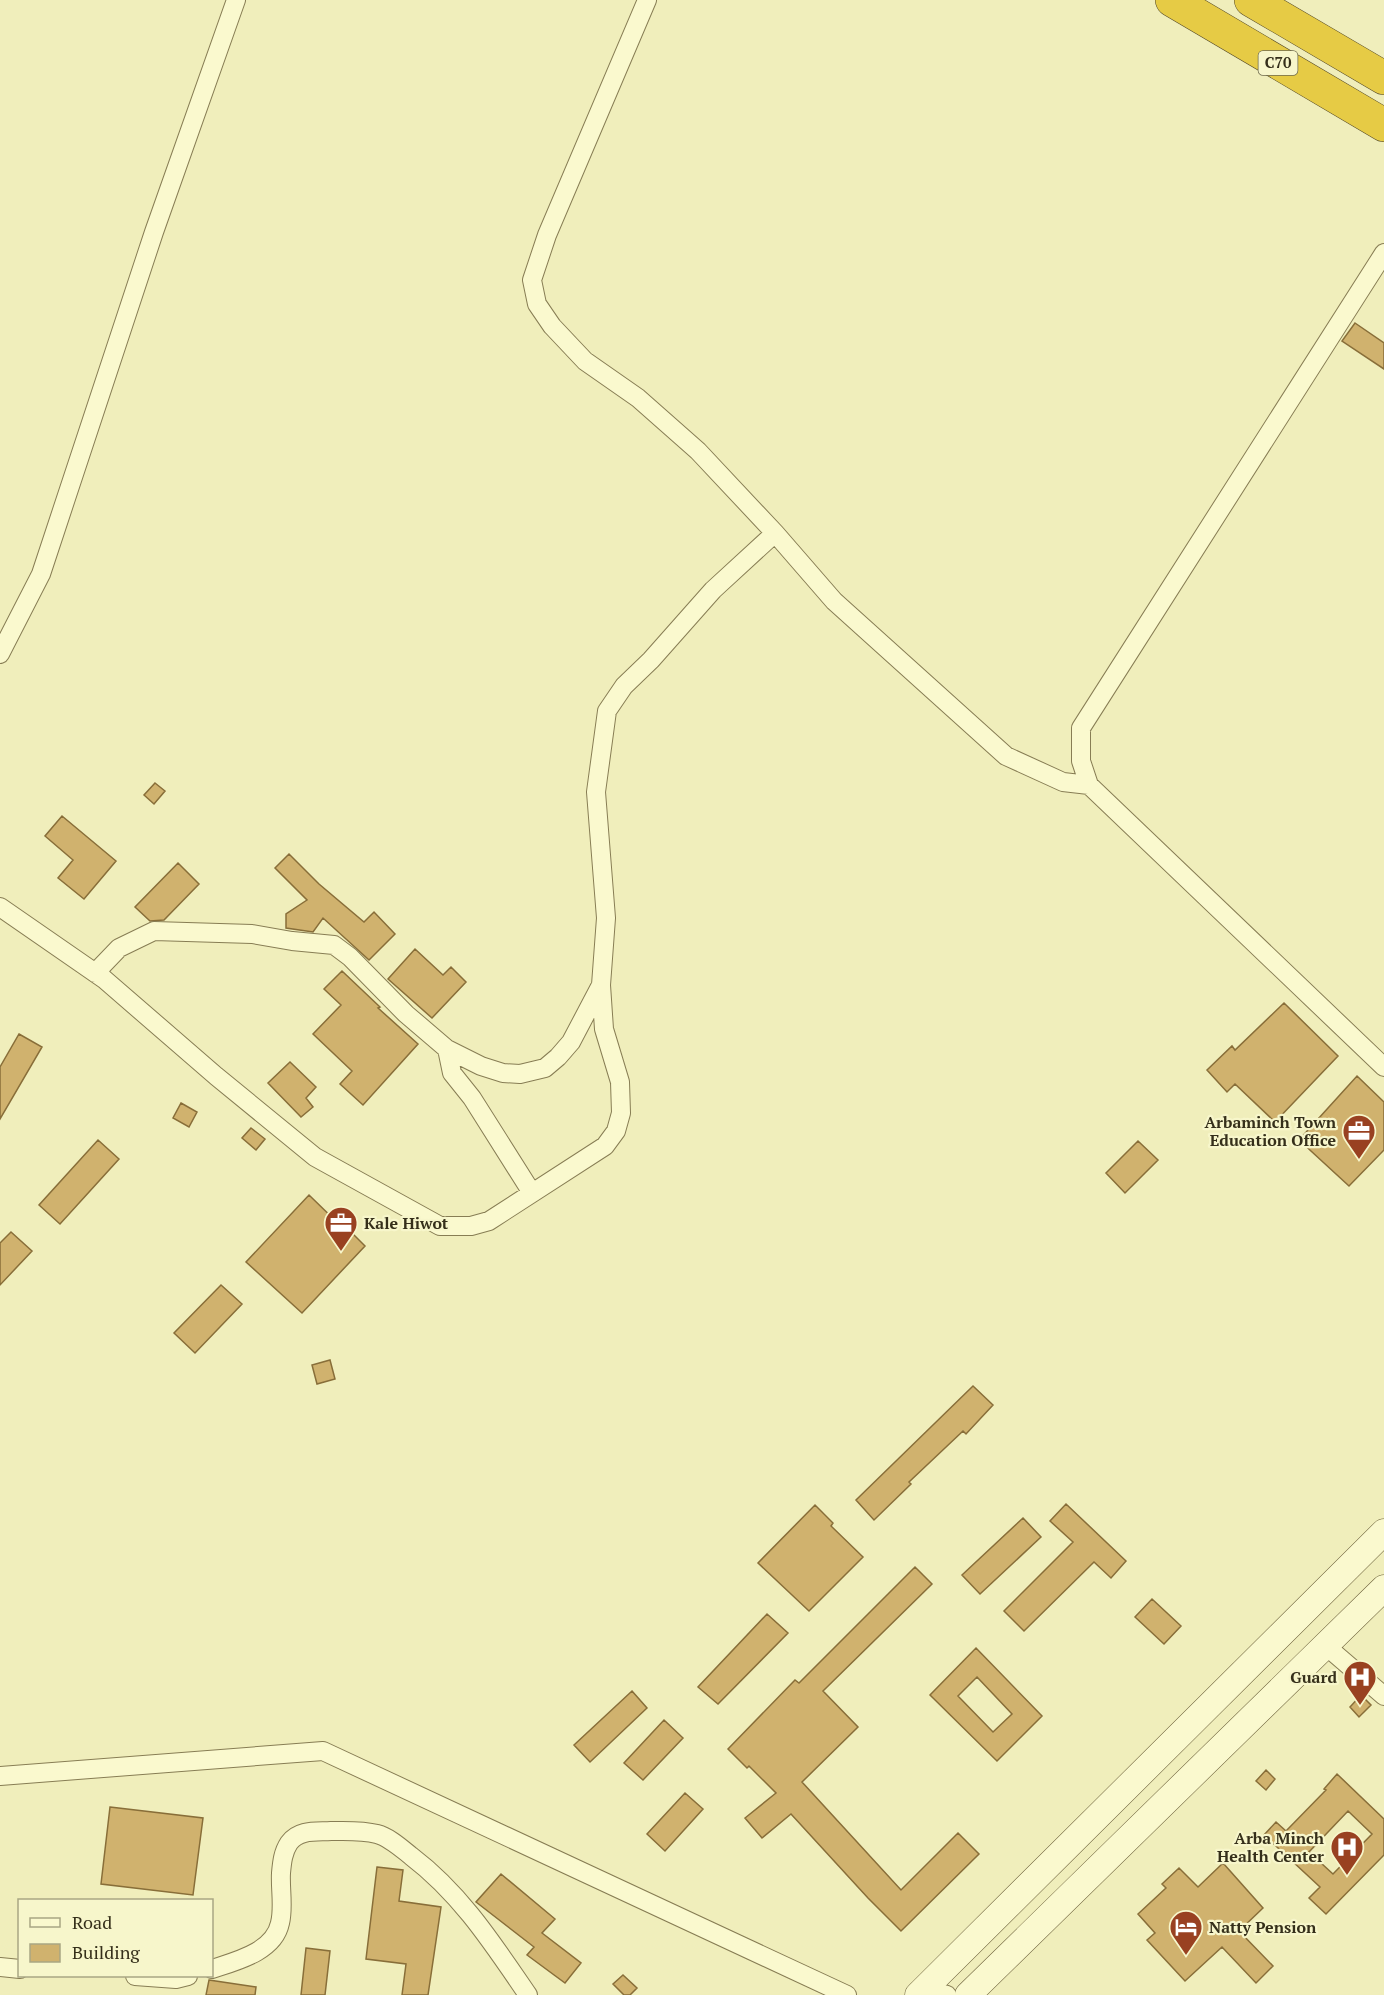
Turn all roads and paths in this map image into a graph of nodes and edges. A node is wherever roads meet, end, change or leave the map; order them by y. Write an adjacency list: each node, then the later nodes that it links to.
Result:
1 (236, 0): 9 (street)
2 (647, 0): 8 (street)
3 (1172, 0): 6 (highway, C70)
4 (1251, 0): 5 (highway, C70)
5 (1384, 78)
6 (1384, 125)
7 (1384, 253): 10 (street)
8 (775, 533): 10 (street); 13 (street)
9 (0, 654)
10 (1089, 784): 15 (street)
11 (0, 907): 12 (street)
12 (95, 973): 14 (street); 16 (street)
13 (601, 985): 14 (street); 16 (street)
14 (447, 1048): 16 (street)
15 (1384, 1067)
16 (532, 1193)
17 (1384, 1532): 22 (main road)
18 (1384, 1588): 19 (main road)
19 (1326, 1646): 20 (street); 23 (main road)
20 (1384, 1696)
21 (0, 1776): 31 (street)
22 (1093, 1822): 23 (main road); 29 (main road)
23 (1117, 1847): 32 (main road)
24 (0, 1967): 25 (street)
25 (18, 1969)
26 (213, 1969): 30 (street)
27 (149, 1977): 28 (street)
28 (184, 1977)
29 (930, 1993)
30 (528, 1995)
31 (848, 1995)
32 (968, 1995)

